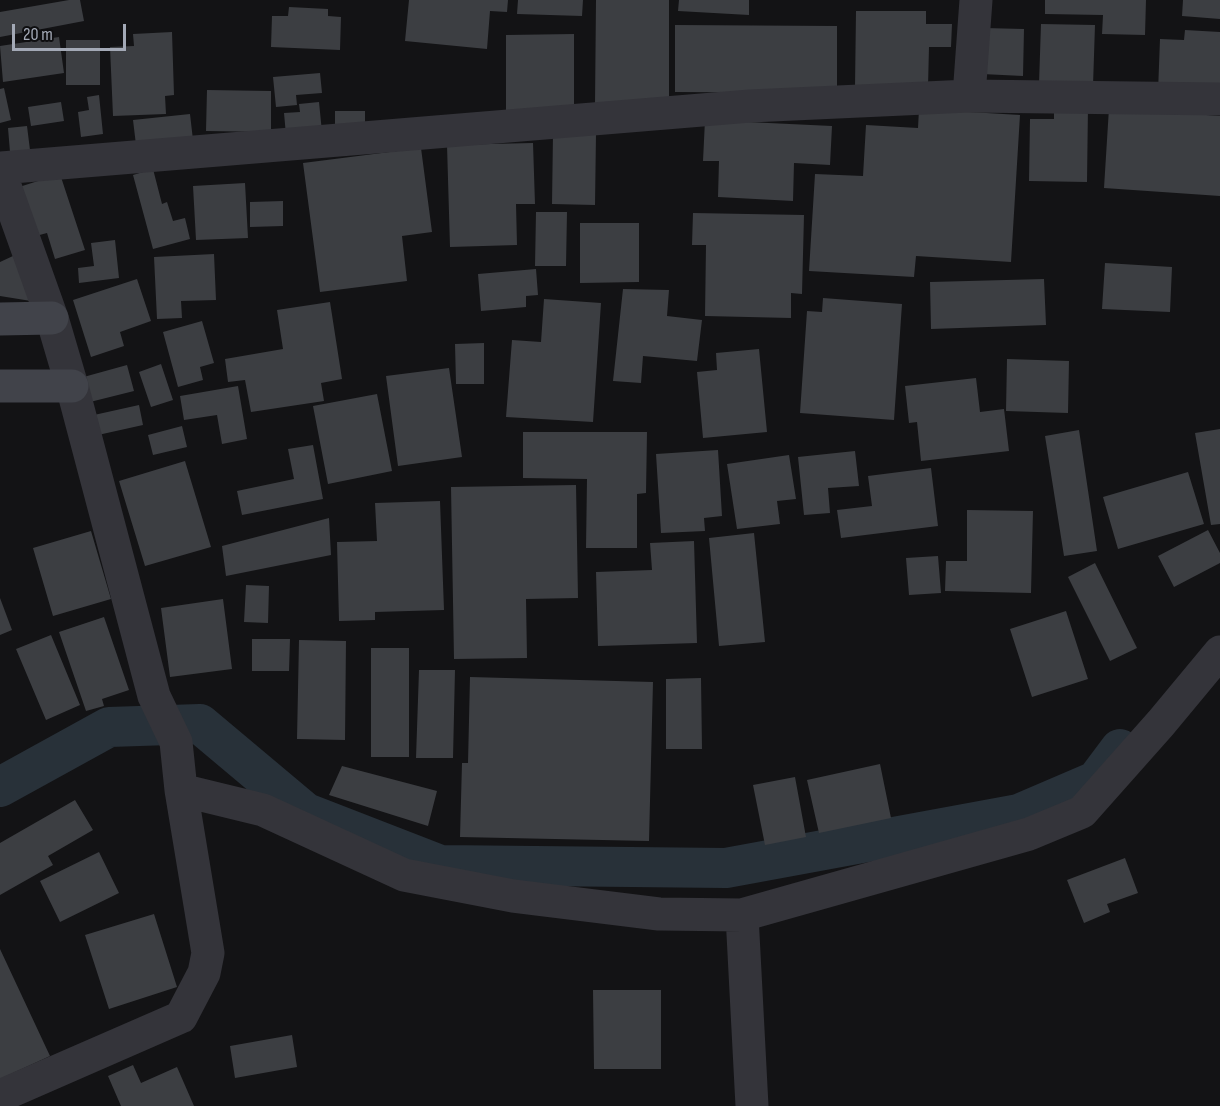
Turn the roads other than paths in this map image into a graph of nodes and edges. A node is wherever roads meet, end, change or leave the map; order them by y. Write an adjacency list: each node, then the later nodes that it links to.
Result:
1 (976, 0): 2 (street)
2 (969, 96): 3 (street); 4 (street)
3 (1220, 99)
4 (0, 170): 5 (street)
5 (52, 318): 6 (street); 8 (street)
6 (0, 319)
7 (0, 386): 8 (street)
8 (72, 386): 10 (street)
9 (1220, 652): 11 (street)
10 (181, 789): 11 (street); 12 (street)
11 (742, 915): 13 (street)
12 (0, 1096)
13 (752, 1106)

